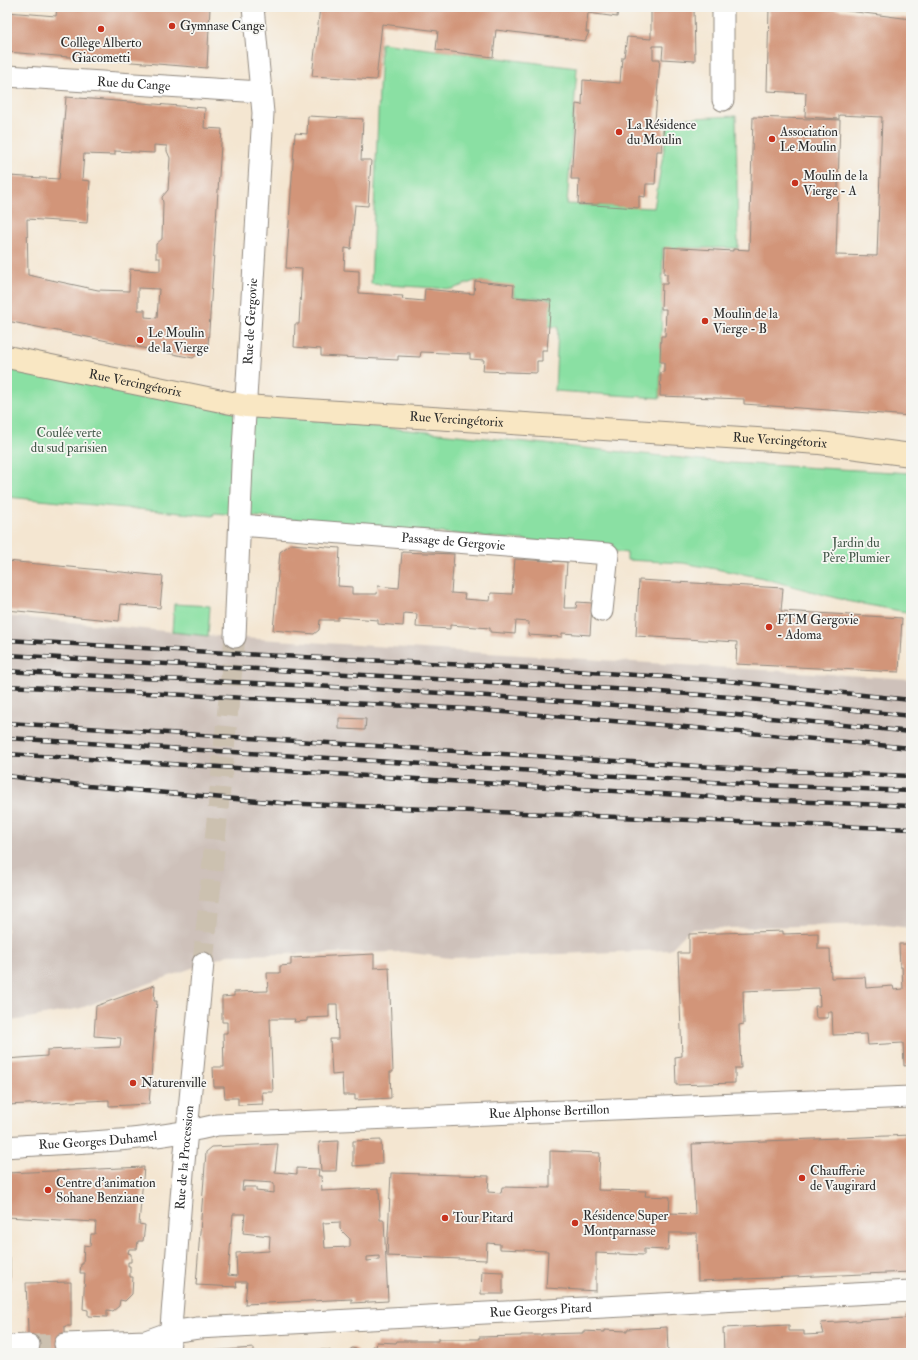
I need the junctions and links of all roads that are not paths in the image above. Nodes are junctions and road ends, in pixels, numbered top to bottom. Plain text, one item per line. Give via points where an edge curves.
1 (253, 7) edge
2 (724, 7) edge
3 (7, 76) edge
4 (261, 92) junction
5 (723, 100) dead end
6 (7, 357) edge
7 (246, 406) junction
8 (911, 455) edge
9 (240, 525) junction
10 (602, 611) dead end
11 (236, 637) tunnel mouth
12 (203, 963) tunnel mouth
13 (911, 1097) edge
14 (188, 1132) junction
15 (7, 1146) edge
16 (911, 1291) edge
17 (171, 1332) junction
18 (65, 1344) tunnel mouth
19 (29, 1345) tunnel mouth
20 (7, 1346) edge
21 (169, 1353) edge

1 - 4 street, Rue de Gergovie
2 - 5 street
3 - 4 street, Rue du Cange
4 - 7 street, Rue de Gergovie via 263,113
6 - 7 main road, Rue Vercingétorix
7 - 8 main road, Rue Vercingétorix via 820,443
7 - 9 street, Rue de Gergovie
9 - 10 street, Passage de Gergovie via 608,554
9 - 11 street, Rue de Gergovie
12 - 14 street, Rue de la Procession
13 - 14 street, Rue Alphonse Bertillon via 217,1125
14 - 15 street, Rue Georges Duhamel via 152,1138
14 - 17 street, Rue de la Procession
16 - 17 street, Rue Georges Pitard via 214,1327
17 - 18 street, Rue Georges Pitard via 146,1341
17 - 21 street, Rue de la Procession
19 - 20 street

